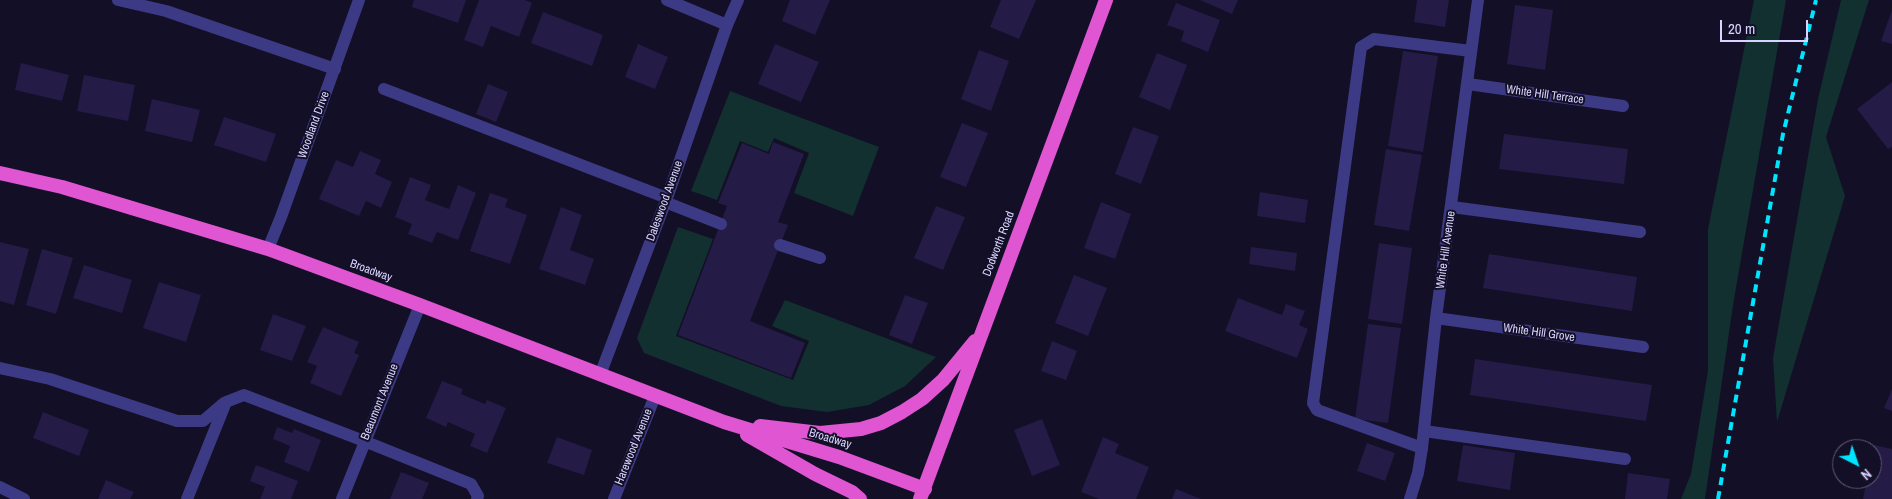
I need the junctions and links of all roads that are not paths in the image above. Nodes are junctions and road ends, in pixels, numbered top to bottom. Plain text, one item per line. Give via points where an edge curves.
1 (118, 0) edge
2 (359, 0) edge
3 (667, 0) edge
4 (738, 0) edge
5 (1106, 0) edge
6 (1478, 0) edge
7 (727, 24) junction
8 (1471, 51) junction
9 (335, 69) junction
10 (1468, 84) junction
11 (384, 89) dead end
12 (1623, 106) dead end
13 (0, 173) edge
14 (666, 200) junction
15 (1452, 207) junction
16 (721, 224) dead end
17 (1640, 232) dead end
18 (780, 245) dead end
19 (268, 249) junction
20 (820, 258) dead end
21 (420, 305) junction
22 (1436, 318) junction
23 (982, 333) junction
24 (1643, 347) dead end
25 (0, 368) edge
26 (600, 375) junction
27 (655, 396) junction
28 (226, 402) junction
29 (724, 422) junction
30 (1424, 431) junction
31 (364, 440) junction
32 (1422, 448) junction
33 (1624, 459) dead end
34 (0, 488) edge
35 (924, 496) edge
36 (24, 499) edge
37 (187, 499) edge
38 (342, 499) edge
39 (477, 499) edge
40 (614, 499) edge
41 (860, 499) edge
42 (1410, 499) edge

1 - 9 street via 166,11
2 - 9 street, Woodland Drive
3 - 7 street
4 - 7 street, Daleswood Avenue
5 - 23 highway, Dodworth Road
6 - 8 street, White Hill Avenue
7 - 14 street, Daleswood Avenue
8 - 10 street, White Hill Avenue
8 - 32 street via 1374,39 1361,48 1313,403 1317,410
9 - 19 street, Woodland Drive
10 - 12 street, White Hill Terrace
10 - 15 street, White Hill Avenue
11 - 14 street
13 - 19 highway, Broadway via 62,187
14 - 16 street
14 - 26 street, Daleswood Avenue
15 - 17 street
15 - 22 street, White Hill Avenue
18 - 20 street
19 - 21 highway, Broadway
21 - 26 highway, Broadway
21 - 31 street, Beaumont Avenue
22 - 24 street, White Hill Grove
22 - 30 street, White Hill Avenue
23 - 29 highway via 944,380 922,399 902,412 861,429 820,433
23 - 35 highway, Dodworth Road
25 - 28 street via 50,379 177,421 203,421
26 - 27 highway, Broadway
27 - 29 highway, Broadway
27 - 40 street, Harewood Avenue
28 - 31 street via 244,395
28 - 37 street
29 - 35 highway, Broadway via 840,457
29 - 41 highway, Broadway
30 - 32 street, White Hill Avenue
30 - 33 street
31 - 38 street, Beaumont Avenue
31 - 39 street via 471,484
32 - 42 street, White Hill Avenue
34 - 36 street

